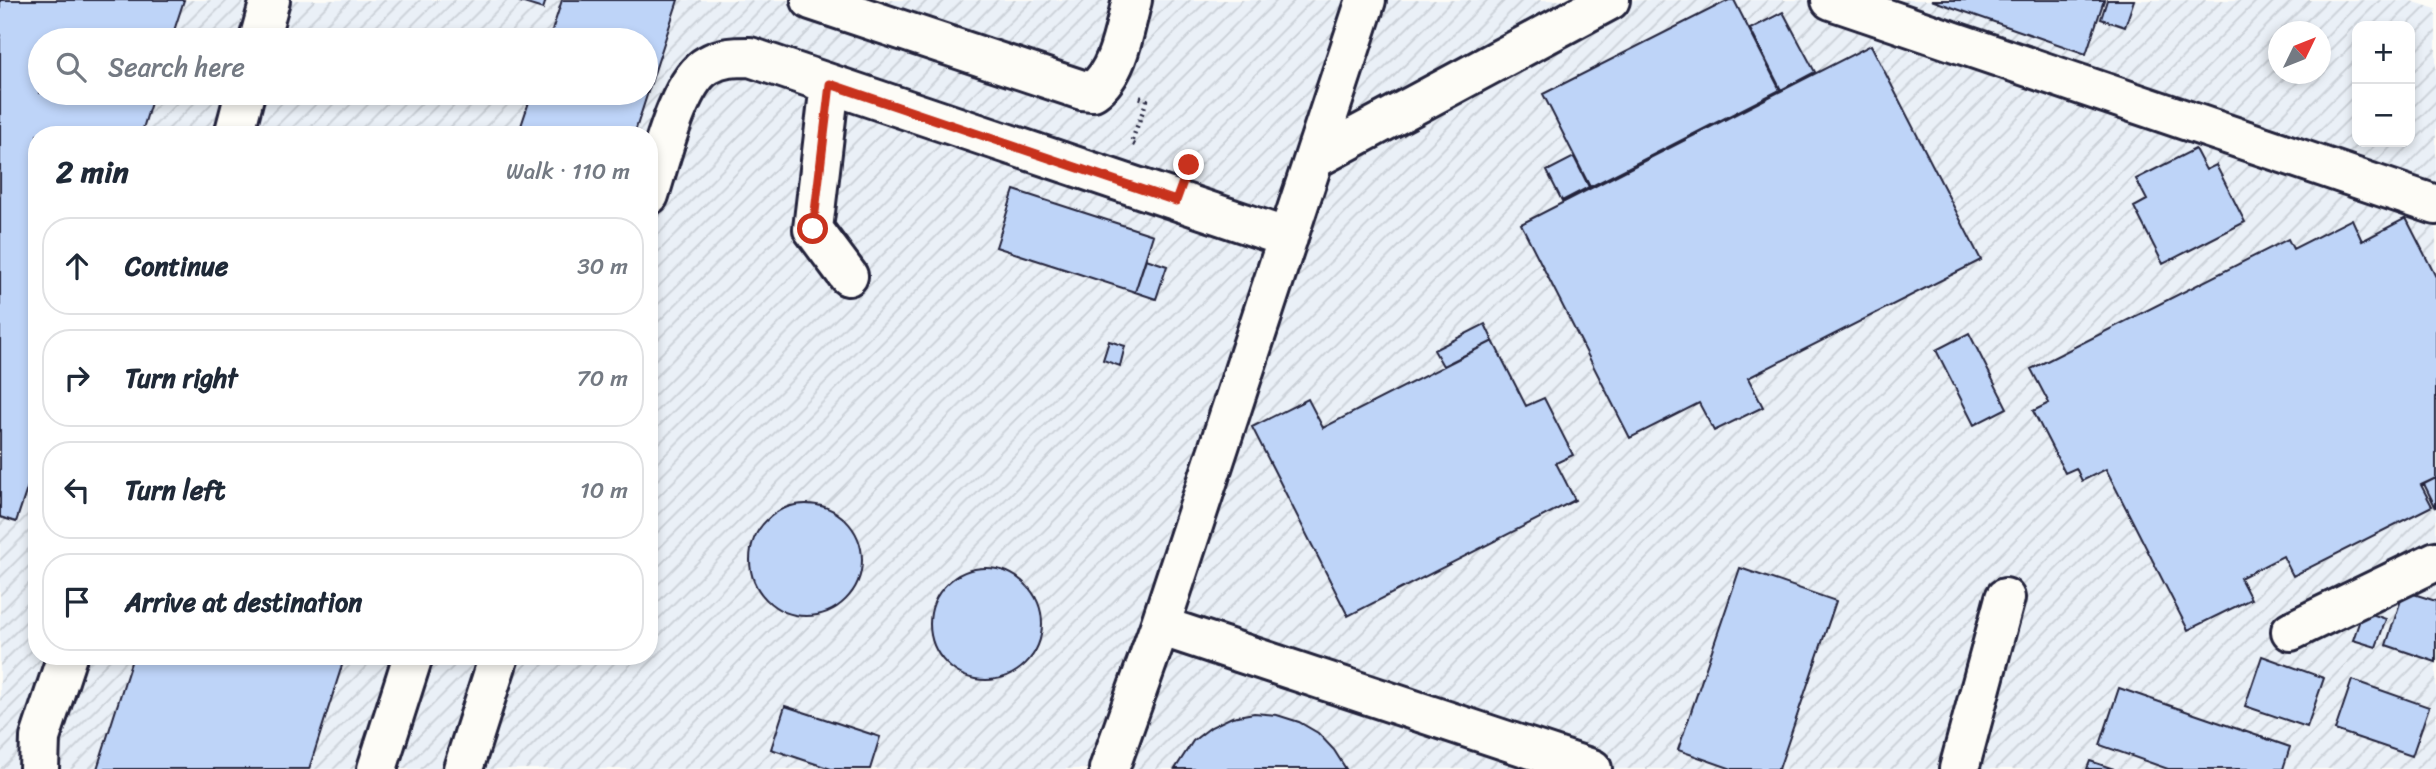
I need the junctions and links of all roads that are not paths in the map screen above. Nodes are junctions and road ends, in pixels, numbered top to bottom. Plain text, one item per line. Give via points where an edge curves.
1 (270, 0) edge
2 (811, 0) edge
3 (1132, 0) edge
4 (1366, 0) edge
5 (1610, 0) edge
6 (1832, 0) edge
7 (263, 28) edge
8 (830, 84) junction
9 (242, 105) edge
10 (236, 126) edge
11 (1314, 159) junction
12 (658, 168) edge
13 (2436, 205) edge
14 (1287, 238) junction
15 (848, 276) dead end
16 (2436, 561) edge
17 (2005, 598) dead end
18 (1160, 626) junction
19 (2291, 631) dead end
20 (64, 665) edge
21 (410, 665) edge
22 (496, 665) edge
23 (39, 769) edge
24 (377, 769) edge
25 (463, 769) edge
26 (1109, 769) edge
27 (1592, 769) edge
28 (1959, 769) edge

1 - 7 lane
2 - 3 lane via 1093,91 1103,84 1114,63
4 - 11 lane
5 - 11 lane
6 - 13 lane
8 - 12 lane via 750,57 707,65 681,98
8 - 14 lane
8 - 15 lane via 813,229
9 - 10 lane
11 - 14 lane
14 - 18 lane
16 - 19 lane
17 - 28 lane
18 - 26 lane
18 - 27 lane
20 - 23 lane via 40,738
21 - 24 lane
22 - 25 lane

